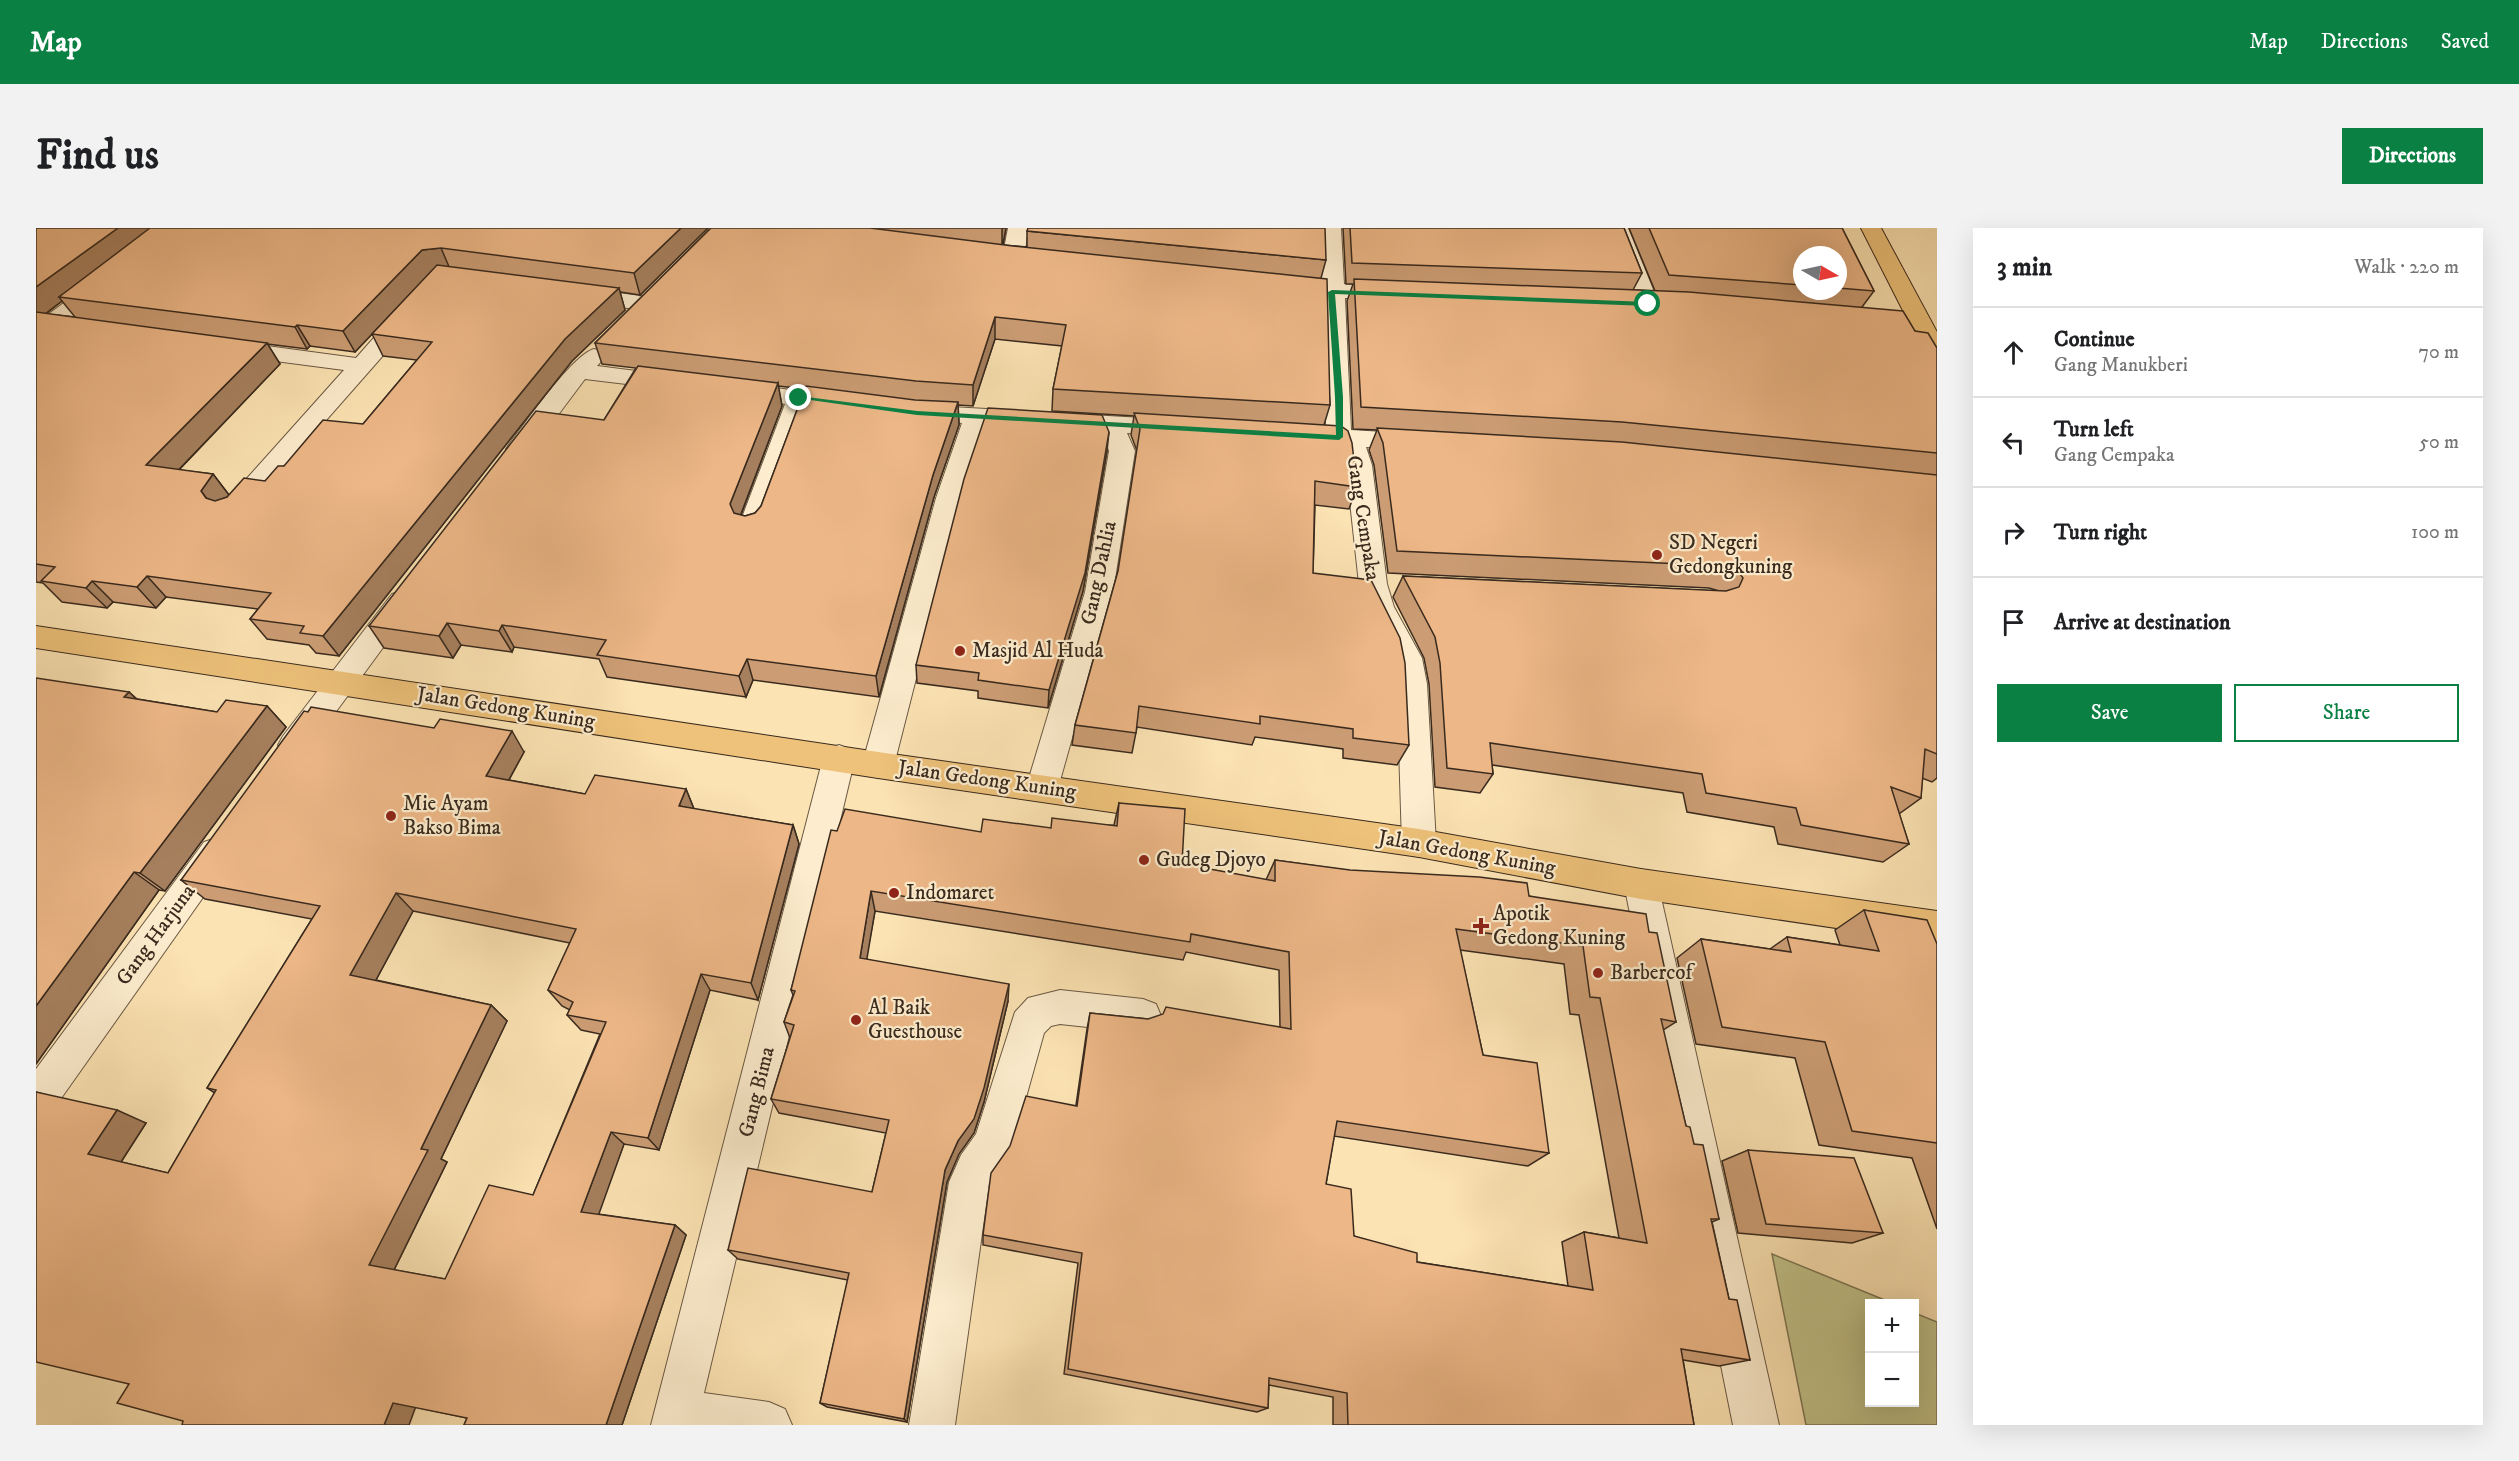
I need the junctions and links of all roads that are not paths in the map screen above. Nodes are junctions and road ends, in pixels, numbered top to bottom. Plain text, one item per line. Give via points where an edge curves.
1 (178, 228) edge
2 (1018, 228) edge
3 (1331, 228) edge
4 (1618, 228) edge
5 (1871, 228) edge
6 (990, 256) edge
7 (1013, 260) junction
8 (1036, 262) edge
9 (1261, 284) edge
10 (554, 291) edge
11 (1332, 292) junction
12 (424, 295) edge
13 (1414, 295) edge
14 (1625, 303) edge
15 (36, 307) edge
16 (66, 311) junction
17 (1899, 325) edge
18 (1923, 327) junction
19 (98, 330) edge
20 (205, 345) edge
21 (1937, 354) edge
22 (359, 366) junction
23 (579, 371) junction
24 (799, 398) junction
25 (976, 417) junction
26 (1112, 425) junction
27 (1200, 429) edge
28 (1281, 434) edge
29 (1339, 437) junction
30 (1445, 444) edge
31 (507, 465) edge
32 (232, 511) edge
33 (752, 528) edge
34 (419, 578) edge
35 (36, 637) edge
36 (339, 682) junction
37 (838, 758) junction
38 (878, 765) junction
39 (277, 768) edge
40 (1042, 788) junction
41 (236, 825) edge
42 (1419, 843) junction
43 (1641, 884) junction
44 (1937, 927) edge
45 (1143, 1016) edge
46 (36, 1101) edge
47 (676, 1418) edge
48 (770, 1425) edge
49 (932, 1425) edge
50 (1756, 1425) edge

1 - 16 street
2 - 7 street
3 - 11 street, Gang Cempaka
4 - 14 street via 1636,276 1658,304
5 - 18 main road
6 - 7 street
7 - 8 street
9 - 11 street
10 - 23 street via 655,295
11 - 13 street
11 - 29 street, Gang Cempaka
12 - 22 street
15 - 16 street
16 - 19 street via 50,324
17 - 18 street
18 - 21 main road
20 - 22 street
22 - 32 street
23 - 24 street
23 - 31 street
24 - 25 street
24 - 33 street
25 - 26 street
25 - 38 street via 949,498
26 - 27 street
26 - 40 street, Gang Dahlia via 1122,451 1099,592
28 - 29 street
29 - 30 street
29 - 42 street, Gang Cempaka via 1354,448 1384,584 1380,607 1407,658 1412,684
34 - 36 street
35 - 36 main road, Jalan Gedong Kuning
36 - 37 main road, Jalan Gedong Kuning
36 - 39 street
37 - 38 main road, Jalan Gedong Kuning
37 - 47 street, Gang Bima
38 - 40 main road, Jalan Gedong Kuning
40 - 42 main road, Jalan Gedong Kuning
41 - 46 street, Gang Harjuna
42 - 43 main road, Jalan Gedong Kuning
43 - 44 main road, Jalan Gedong Kuning
43 - 50 street
45 - 49 street via 1060,1007 1041,1010 1028,1024 993,1144 969,1182
47 - 48 street

